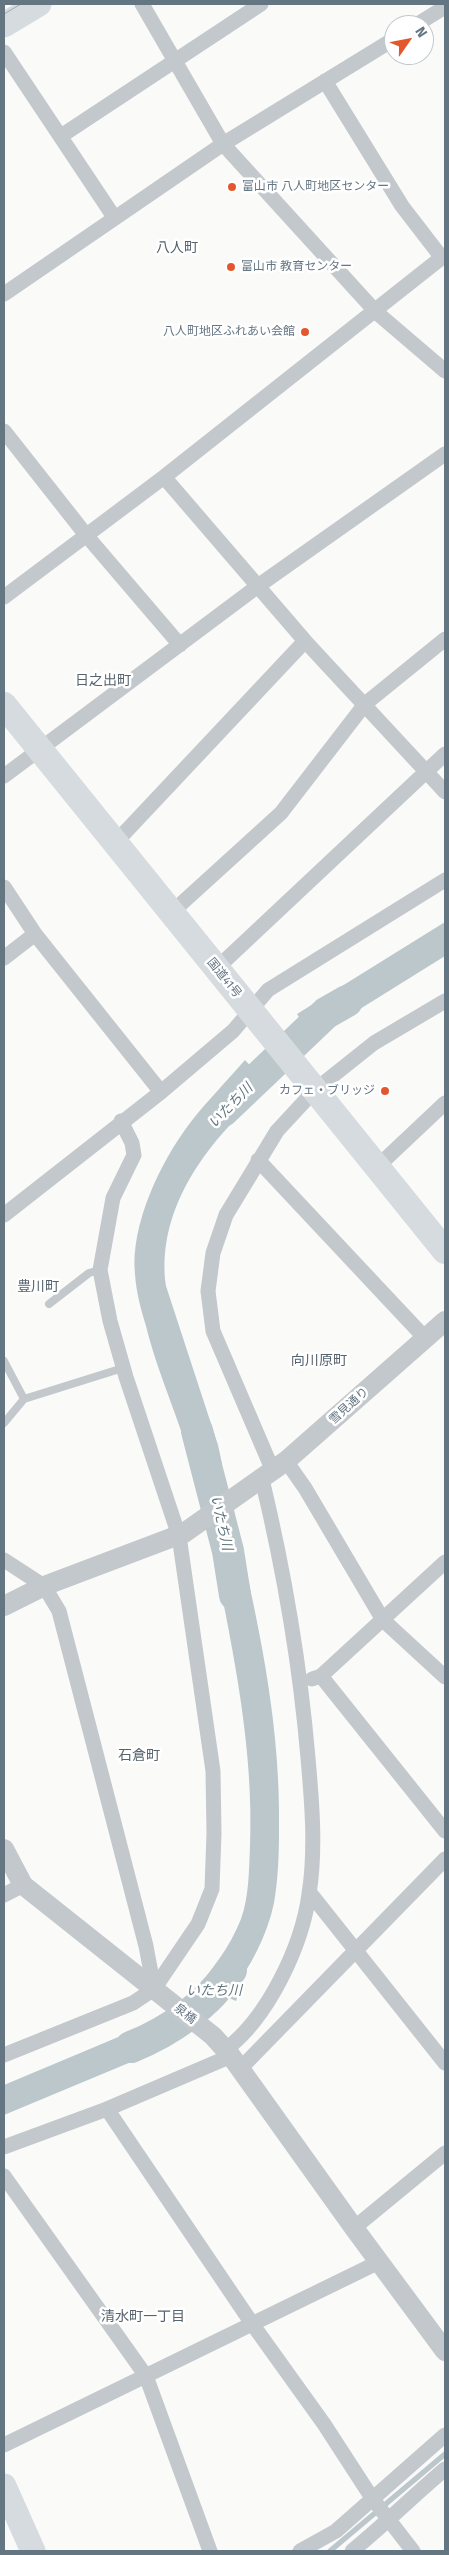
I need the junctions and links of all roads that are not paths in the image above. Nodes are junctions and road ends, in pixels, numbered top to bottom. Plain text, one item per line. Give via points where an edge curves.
1 (39, 4) edge
2 (142, 4) edge
3 (261, 4) edge
4 (445, 7) edge
5 (432, 15) edge
6 (4, 25) edge
7 (384, 45) edge
8 (4, 52) edge
9 (174, 59) junction
10 (325, 81) junction
11 (61, 136) junction
12 (223, 144) junction
13 (114, 217) junction
14 (444, 256) edge
15 (4, 294) edge
16 (376, 312) junction
17 (445, 371) edge
18 (5, 435) edge
19 (445, 454) edge
20 (164, 477) junction
21 (86, 535) junction
22 (258, 586) junction
23 (4, 597) edge
24 (445, 639) edge
25 (305, 641) junction
26 (180, 645) junction
27 (365, 704) junction
28 (4, 705) edge
29 (41, 748) junction
30 (445, 754) edge
31 (425, 773) junction
32 (4, 776) edge
33 (445, 792) edge
34 (115, 843) junction
35 (445, 880) edge
36 (4, 887) edge
37 (171, 913) junction
38 (35, 934) junction
39 (4, 958) edge
40 (216, 968) junction
41 (445, 1001) edge
42 (250, 1009) junction
43 (312, 1086) junction
44 (161, 1092) junction
45 (445, 1103) edge
46 (121, 1121) junction
47 (258, 1160) junction
48 (376, 1168) junction
49 (4, 1215) edge
50 (445, 1251) edge
51 (100, 1270) junction
52 (49, 1304) dead end
53 (445, 1320) edge
54 (425, 1338) junction
55 (4, 1361) edge
56 (123, 1368) junction
57 (24, 1399) junction
58 (4, 1423) edge
59 (268, 1475) junction
60 (182, 1534) junction
61 (4, 1560) edge
62 (445, 1562) edge
63 (44, 1586) junction
64 (4, 1606) edge
65 (383, 1620) junction
66 (321, 1676) junction
67 (445, 1677) edge
68 (301, 1684) junction
69 (445, 1831) edge
70 (4, 1849) edge
71 (445, 1858) edge
72 (23, 1885) junction
73 (310, 1893) junction
74 (4, 1895) edge
75 (357, 1950) junction
76 (155, 1990) junction
77 (227, 2053) junction
78 (4, 2055) edge
79 (445, 2062) edge
80 (107, 2109) junction
81 (4, 2147) edge
82 (445, 2153) edge
83 (4, 2176) edge
84 (354, 2228) junction
85 (379, 2262) junction
86 (252, 2324) junction
87 (445, 2351) edge
88 (146, 2376) junction
89 (445, 2435) edge
90 (4, 2445) edge
91 (445, 2469) edge
92 (4, 2486) edge
93 (372, 2498) junction
94 (390, 2520) junction
95 (32, 2551) edge
96 (210, 2551) edge
97 (300, 2551) edge
98 (352, 2551) edge
99 (413, 2551) edge

1 - 6 main road
2 - 9 street
3 - 9 street
4 - 5 street
7 - 10 street
8 - 11 street
9 - 11 street
9 - 12 street
10 - 12 street
10 - 14 street via 402,206
11 - 13 street
12 - 13 street
12 - 16 street
13 - 15 street
14 - 16 street
16 - 17 street
16 - 20 street
18 - 21 street
19 - 22 street
20 - 21 street
20 - 22 street
21 - 23 street
21 - 26 street
22 - 25 street
22 - 26 street
24 - 27 street
25 - 27 street
25 - 34 street
26 - 29 street
27 - 31 street
27 - 37 street via 281,813
28 - 29 highway, 国道41号
29 - 32 street
29 - 34 highway, 国道41号
30 - 31 street
31 - 33 street
31 - 40 street
34 - 37 highway, 国道41号
35 - 42 street via 268,990
36 - 38 street
37 - 40 highway, 国道41号
38 - 39 street
38 - 44 street
40 - 42 highway, 国道41号
41 - 43 street via 374,1043
42 - 43 highway, 国道41号
42 - 44 street via 233,1031
43 - 47 street
43 - 48 highway, 国道41号
44 - 46 street
45 - 48 street
46 - 49 street
46 - 51 street via 134,1155 113,1198
47 - 54 street
47 - 59 street via 226,1215 213,1253 208,1291 213,1331
48 - 50 highway, 国道41号
51 - 52 lane via 89,1273
51 - 56 street
53 - 54 street, 雪見通り
54 - 59 street, 雪見通り
55 - 57 lane
56 - 57 lane
56 - 60 street
57 - 58 lane
59 - 60 street, 雪見通り
59 - 65 street via 305,1488
59 - 68 street
60 - 63 street
60 - 76 street via 213,1771 212,1889 198,1924
61 - 63 street
62 - 65 street
63 - 64 street
63 - 76 street via 59,1611
65 - 66 street
65 - 67 street
66 - 68 street
66 - 69 street
68 - 73 street via 312,1811
70 - 72 street
71 - 75 street
72 - 74 street
72 - 76 street, 泉橋
73 - 75 street
73 - 77 street via 298,1941 283,1975
75 - 77 street
75 - 79 street
76 - 77 street, 泉橋
76 - 78 street via 133,2003
77 - 80 street
77 - 84 street, 泉橋
80 - 81 street
80 - 86 street
82 - 84 street
83 - 88 street
84 - 85 street, 泉橋
85 - 86 street
85 - 87 street, 泉橋
86 - 88 street
86 - 93 street
88 - 90 street
88 - 96 street
89 - 93 street
91 - 94 street
92 - 95 main road
93 - 94 street
93 - 97 street via 336,2531
94 - 98 street
94 - 99 street

